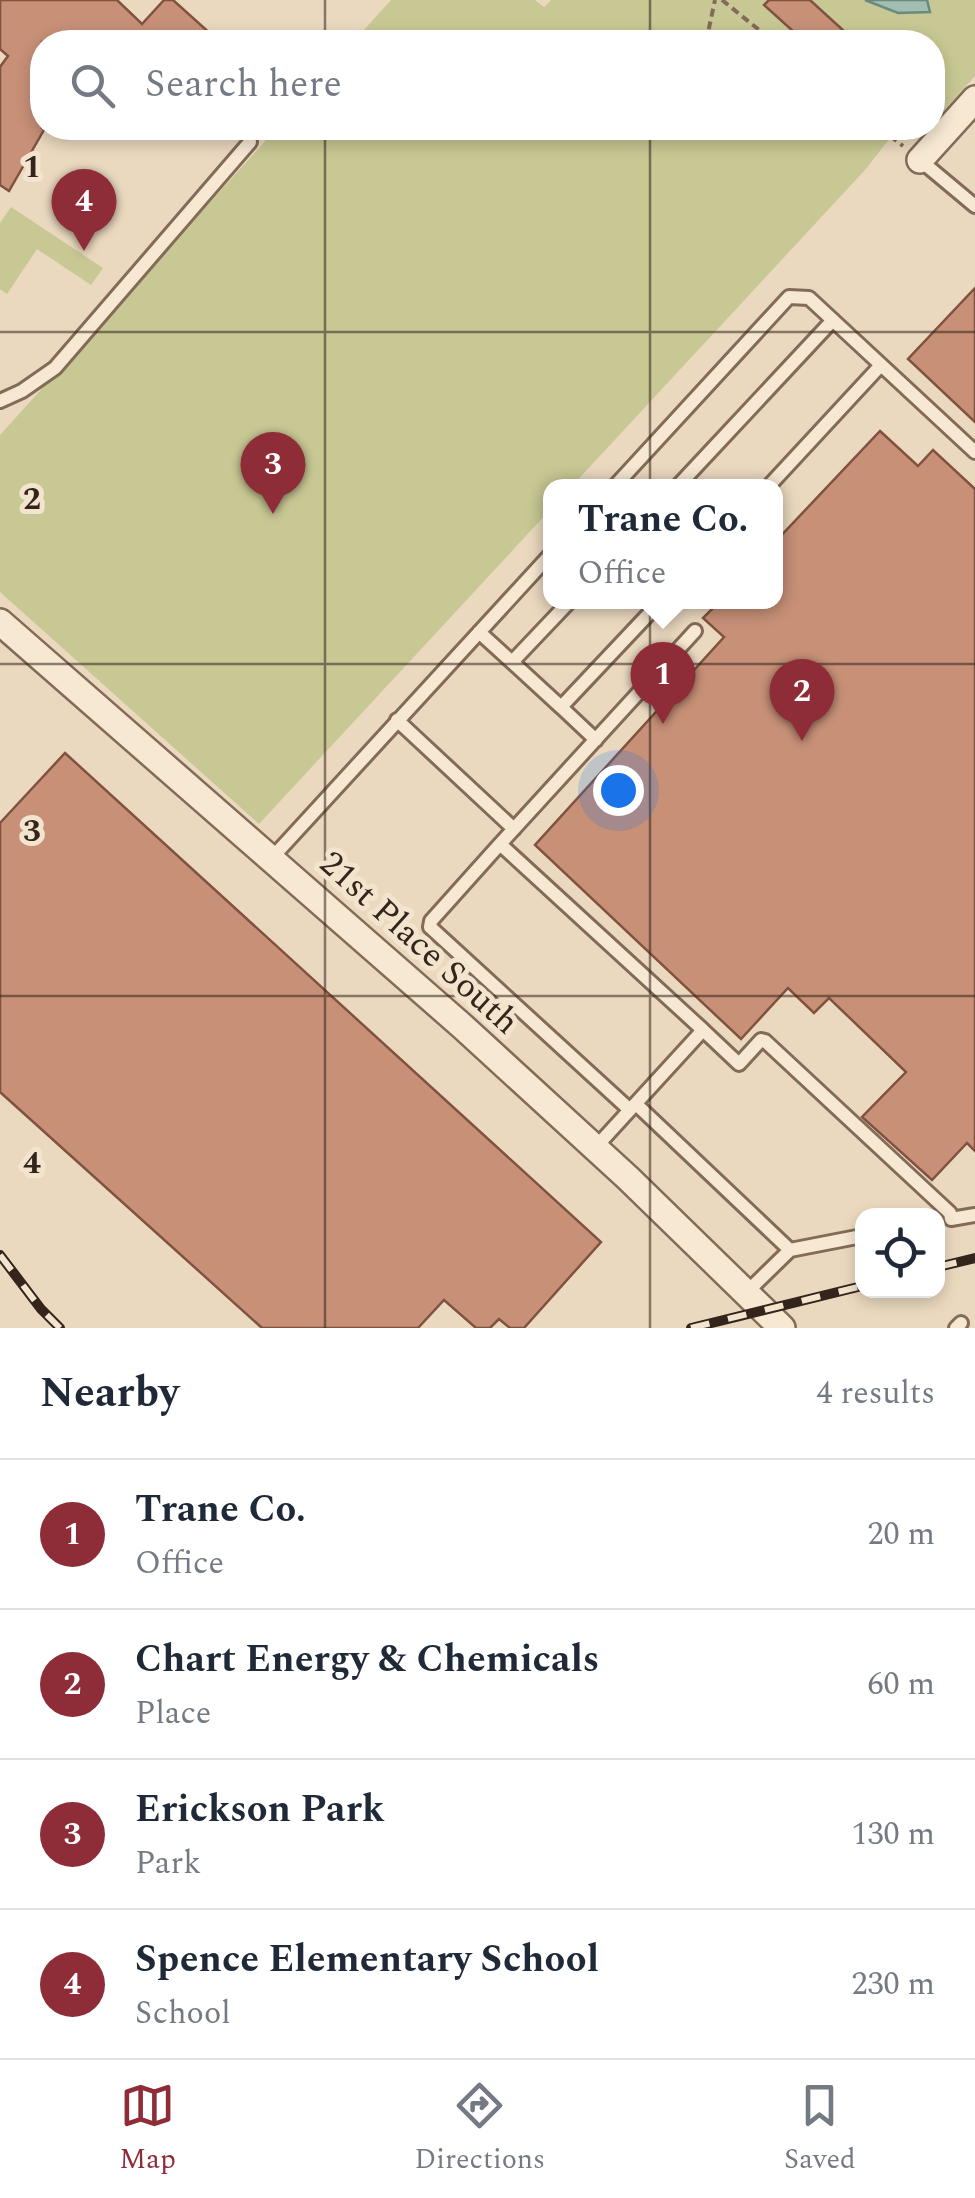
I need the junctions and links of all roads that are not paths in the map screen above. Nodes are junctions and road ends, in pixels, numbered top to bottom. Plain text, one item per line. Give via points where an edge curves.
1 (975, 99) edge
2 (945, 132) edge
3 (938, 140) edge
4 (250, 142) dead end
5 (920, 160) joint
6 (975, 206) edge
7 (833, 320) junction
8 (881, 365) junction
9 (0, 402) edge
10 (975, 452) edge
11 (620, 479) edge
12 (684, 479) edge
13 (775, 479) edge
14 (543, 562) edge
15 (562, 609) edge
16 (653, 609) edge
17 (0, 622) edge
18 (479, 632) junction
19 (695, 632) dead end
20 (512, 662) junction
21 (561, 707) junction
22 (397, 720) junction
23 (596, 740) junction
24 (514, 830) junction
25 (500, 844) junction
26 (272, 859) junction
27 (703, 1030) junction
28 (633, 1107) junction
29 (595, 1148) junction
30 (945, 1208) edge
31 (975, 1215) edge
32 (945, 1220) edge
33 (855, 1237) edge
34 (790, 1250) junction
35 (746, 1293) junction
36 (782, 1328) edge

1 - 2 street
3 - 5 street
4 - 9 lane via 55,368
5 - 6 lane
7 - 8 lane
7 - 11 lane via 809,298 789,297
7 - 12 lane
8 - 10 lane
8 - 13 lane
14 - 18 lane
15 - 20 lane
16 - 21 lane
17 - 26 street, 21st Place South
18 - 20 lane
18 - 22 lane
19 - 23 lane
20 - 21 lane
21 - 23 lane
22 - 24 lane
22 - 26 lane
23 - 24 lane
24 - 25 lane
25 - 27 lane
25 - 28 lane via 430,926
26 - 29 street, 21st Place South
27 - 28 lane
27 - 30 lane via 739,1064 765,1041
28 - 29 lane
28 - 34 lane
29 - 35 street, 21st Place South
31 - 32 lane
33 - 34 lane
34 - 35 lane
35 - 36 street, 21st Place South

